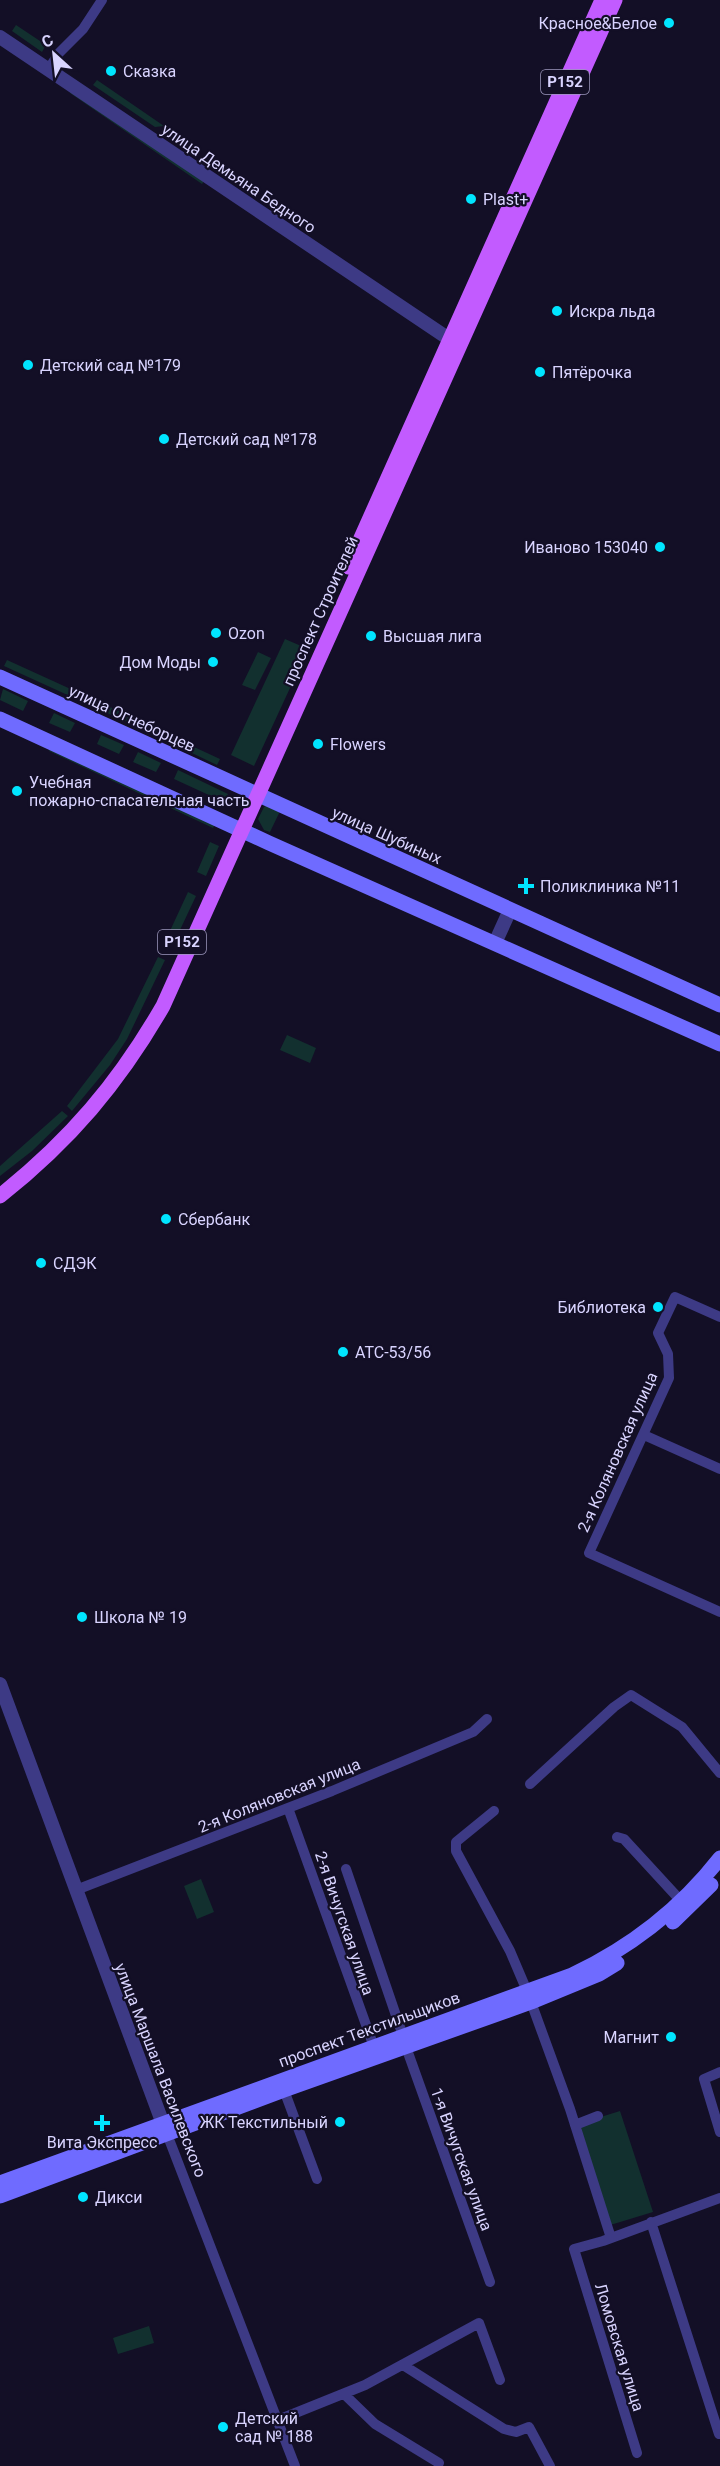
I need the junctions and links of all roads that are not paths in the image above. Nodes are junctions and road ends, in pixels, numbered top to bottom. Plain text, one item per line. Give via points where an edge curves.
1 (102, 0) edge
2 (602, 0) edge
3 (615, 0) edge
4 (0, 37) edge
5 (48, 70) junction
6 (454, 343) junction
7 (0, 677) edge
8 (0, 719) edge
9 (254, 794) junction
10 (238, 828) junction
11 (510, 910) junction
12 (495, 943) junction
13 (720, 1005) edge
14 (720, 1044) edge
15 (0, 1184) edge
16 (0, 1196) edge
17 (720, 1317) edge
18 (644, 1435) junction
19 (720, 1469) edge
20 (720, 1612) edge
21 (0, 1684) edge
22 (487, 1719) dead end
23 (720, 1773) edge
24 (530, 1784) dead end
25 (288, 1808) junction
26 (494, 1811) dead end
27 (617, 1837) dead end
28 (720, 1858) edge
29 (346, 1869) dead end
30 (720, 1875) edge
31 (76, 1890) junction
32 (681, 1901) junction
33 (529, 1997) junction
34 (404, 2042) junction
35 (374, 2047) junction
36 (720, 2072) edge
37 (284, 2090) junction
38 (598, 2116) dead end
39 (575, 2125) junction
40 (165, 2129) junction
41 (720, 2132) edge
42 (317, 2179) dead end
43 (0, 2183) edge
44 (0, 2196) edge
45 (720, 2198) edge
46 (651, 2222) junction
47 (611, 2238) junction
48 (490, 2282) dead end
49 (403, 2366) junction
50 (500, 2380) dead end
51 (344, 2394) junction
52 (278, 2420) junction
53 (719, 2434) edge
54 (637, 2453) dead end
55 (439, 2463) dead end
56 (296, 2466) edge
57 (550, 2466) edge

1 - 5 street
2 - 6 main road, проспект Строителей / Р152
3 - 6 main road, проспект Строителей / Р152
4 - 5 street, улица Демьяна Бедного
5 - 6 street, улица Демьяна Бедного
6 - 9 main road, проспект Строителей / Р152
7 - 9 main road, улица Огнеборцев
8 - 10 main road
9 - 10 main road, проспект Строителей / Р152
9 - 11 main road, улица Шубиных
10 - 12 main road
10 - 15 main road, проспект Строителей / Р152 via 154,1003 123,1055 71,1120
10 - 16 main road, проспект Строителей / Р152 via 163,1006 128,1064 72,1133
11 - 12 street
11 - 13 main road, улица Шубиных
12 - 14 main road
17 - 18 street, 2-я Коляновская улица via 675,1297 658,1333 668,1354 669,1378
18 - 19 street
18 - 20 street, 2-я Коляновская улица via 589,1553
21 - 31 street, улица Маршала Василевского
22 - 25 street, 2-я Коляновская улица via 473,1732
23 - 24 street via 682,1727 631,1695
25 - 31 street, 2-я Коляновская улица
25 - 35 street, 2-я Вичугская улица
26 - 33 street via 456,1842 456,1851 510,1951
27 - 32 street via 624,1839
28 - 32 main road, проспект Текстильщиков
29 - 34 street, 1-я Вичугская улица
30 - 33 main road, проспект Текстильщиков via 684,1912 626,1957 599,1974
31 - 40 street, улица Маршала Василевского
32 - 33 main road, проспект Текстильщиков via 606,1959
33 - 34 main road, проспект Текстильщиков
33 - 39 street
34 - 35 main road, проспект Текстильщиков
34 - 37 main road, проспект Текстильщиков
34 - 48 street, 1-я Вичугская улица
35 - 40 main road, проспект Текстильщиков
36 - 41 street via 704,2079
37 - 40 main road, проспект Текстильщиков
37 - 42 street
38 - 39 street
39 - 47 street
40 - 43 main road, проспект Текстильщиков
40 - 44 main road, проспект Текстильщиков
40 - 52 street, улица Маршала Василевского
45 - 46 street
46 - 47 street
46 - 53 street
47 - 54 street, Ломовская улица via 574,2249
49 - 50 street via 479,2323
49 - 51 street
49 - 57 street via 504,2429 516,2432 528,2427
51 - 52 street
51 - 55 street via 375,2424
52 - 56 street, улица Маршала Василевского

